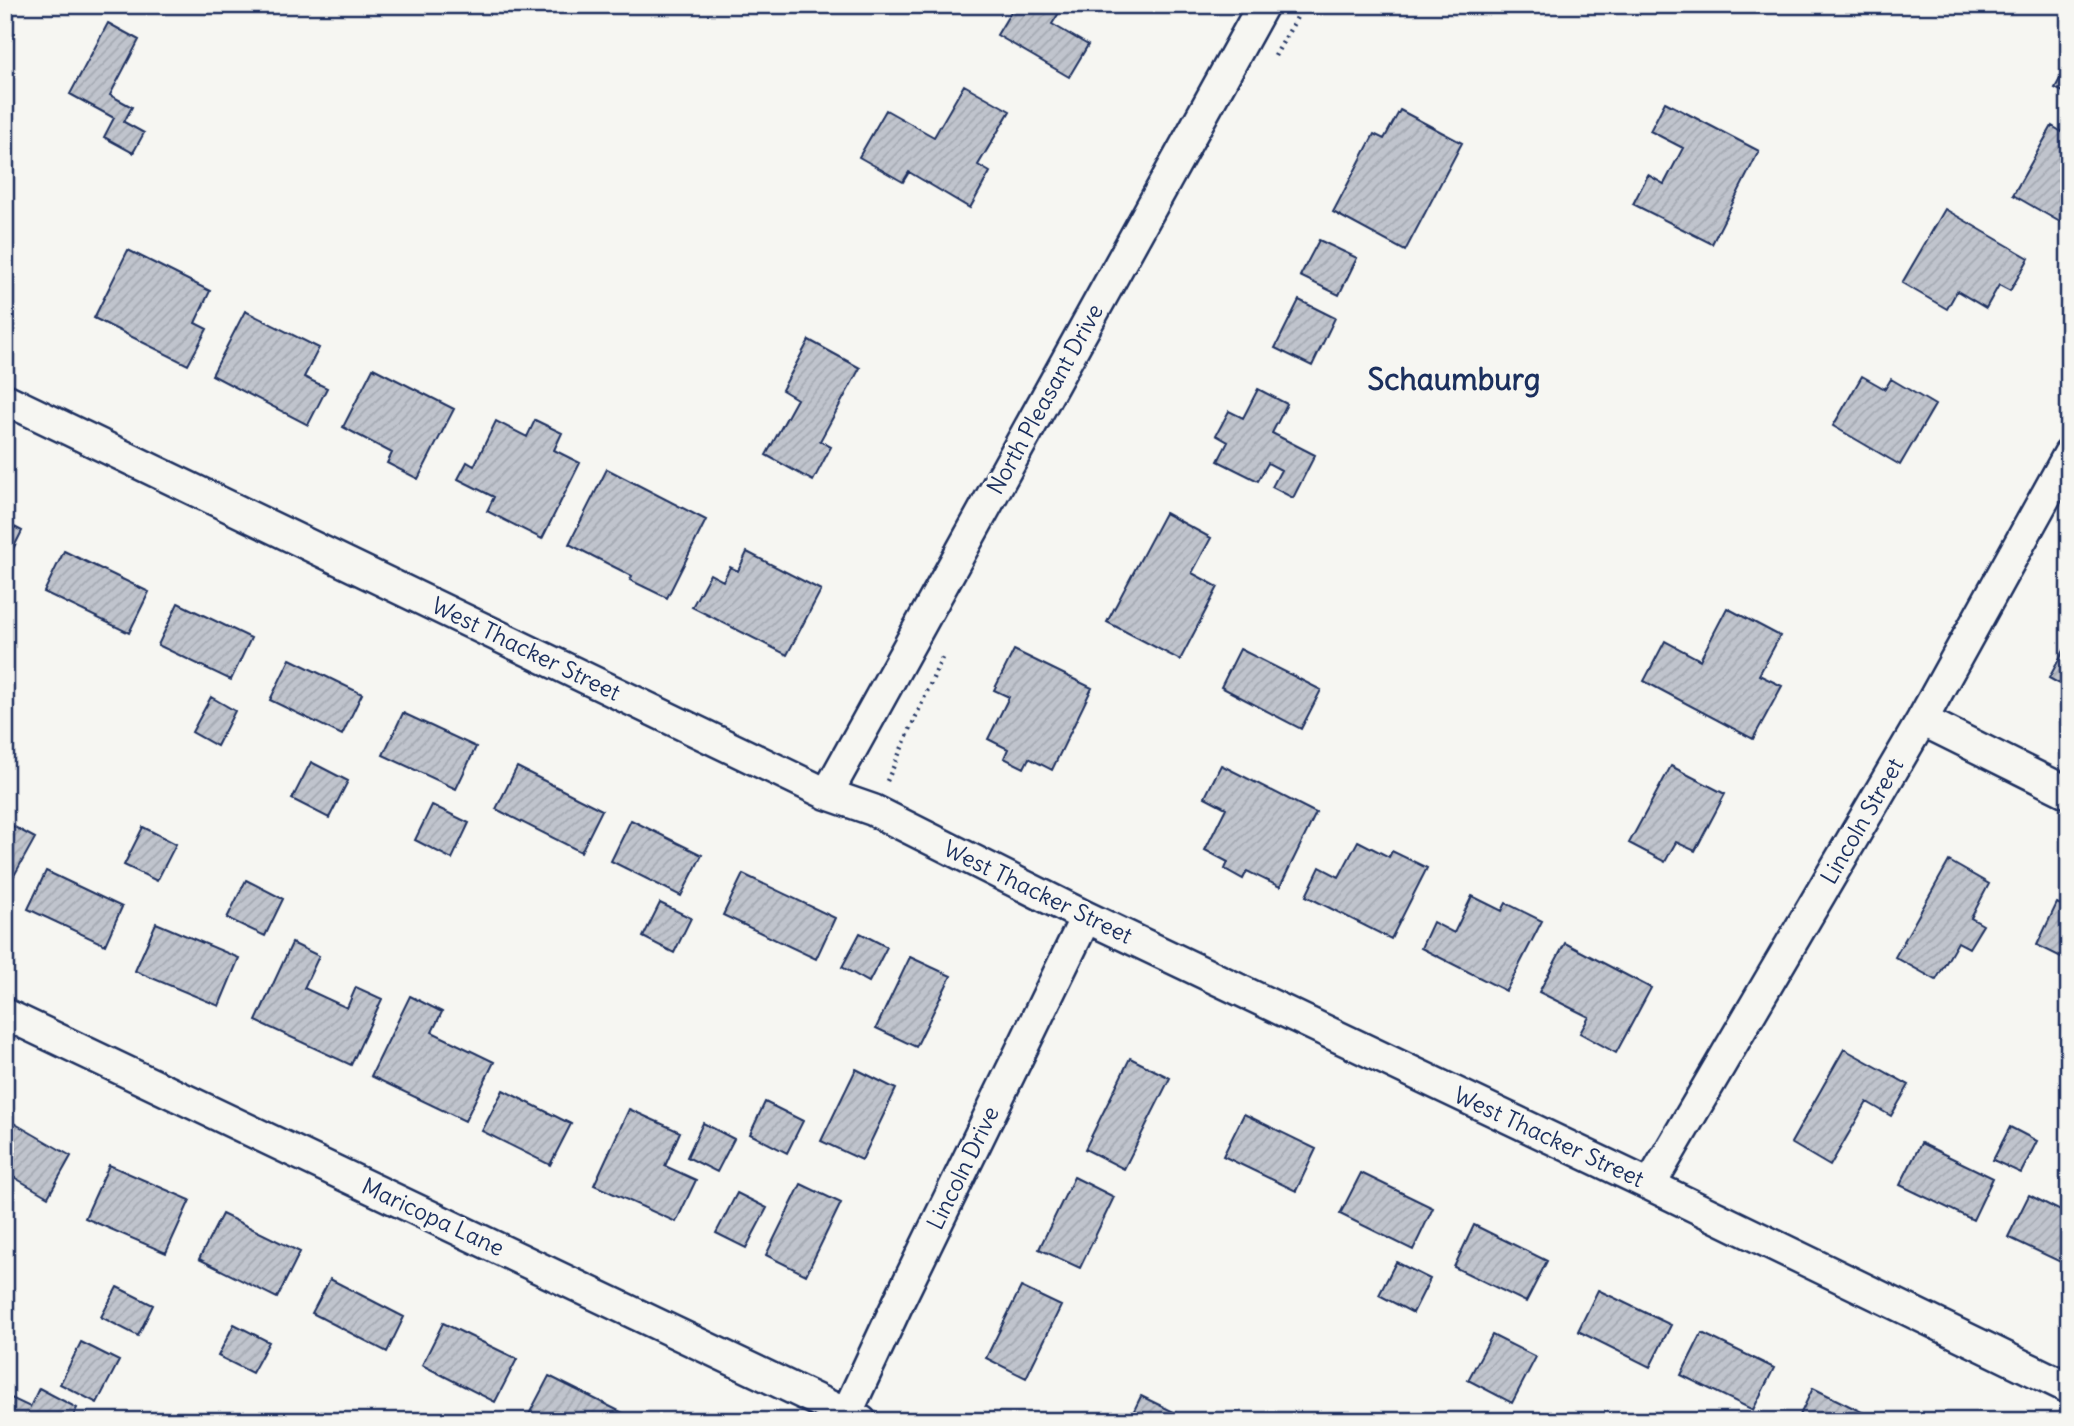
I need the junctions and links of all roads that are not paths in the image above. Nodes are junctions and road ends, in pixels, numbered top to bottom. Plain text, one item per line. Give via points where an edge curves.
1 (1263, 5) edge
2 (5, 399) edge
3 (2069, 454) edge
4 (1922, 720) junction
5 (2069, 793) edge
6 (827, 794) junction
7 (1086, 917) junction
8 (5, 1014) edge
9 (1650, 1185) junction
10 (2069, 1388) edge
11 (850, 1418) edge

1 - 6 street, North Pleasant Drive
2 - 6 street, West Thacker Street
3 - 4 street, Lincoln Street
4 - 5 street
4 - 9 street, Lincoln Street
6 - 7 street, West Thacker Street via 873,810
7 - 9 street, West Thacker Street
7 - 11 street, Lincoln Drive via 899,1301
8 - 11 street, Maricopa Lane
9 - 10 street, West Thacker Street

